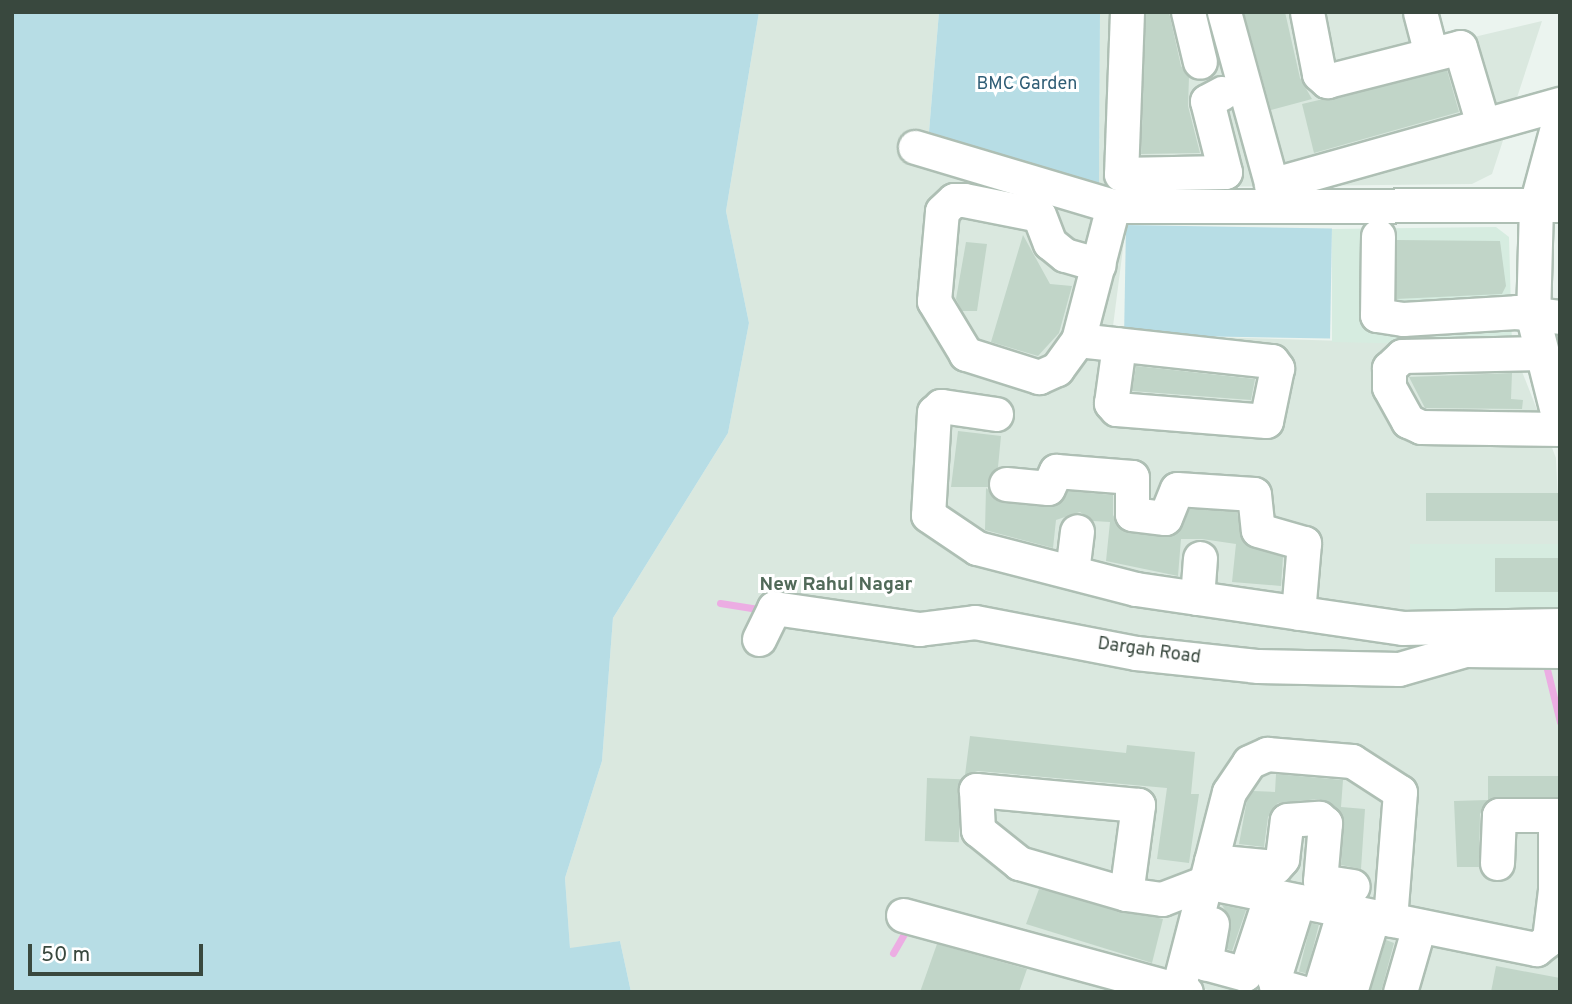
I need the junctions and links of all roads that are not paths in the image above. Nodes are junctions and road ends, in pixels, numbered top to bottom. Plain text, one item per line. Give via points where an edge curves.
1 (1127, 12) edge
2 (1188, 12) edge
3 (1203, 12) edge
4 (1224, 12) edge
5 (1307, 12) edge
6 (1420, 12) edge
7 (1431, 54) junction
8 (1200, 62) dead end
9 (1222, 93) junction
10 (1560, 104) edge
11 (1560, 116) edge
12 (1483, 124) junction
13 (915, 147) dead end
14 (1551, 189) edge
15 (1265, 200) junction
16 (1113, 206) junction
17 (1378, 236) dead end
18 (1099, 265) junction
19 (1546, 317) edge
20 (1078, 341) junction
21 (1119, 345) junction
22 (1541, 353) junction
23 (996, 414) dead end
24 (1558, 415) edge
25 (1006, 484) dead end
26 (1077, 531) dead end
27 (1200, 558) dead end
28 (1072, 572) junction
29 (1197, 598) junction
30 (1298, 613) junction
31 (1560, 625) edge
32 (759, 639) dead end
33 (1560, 651) edge
34 (1497, 863) dead end
35 (1214, 876) junction
36 (1558, 878) edge
37 (1126, 894) junction
38 (1284, 898) junction
39 (1376, 912) junction
40 (903, 915) dead end
41 (1182, 990) edge
42 (1301, 992) edge
43 (1319, 992) edge
44 (1350, 992) edge
45 (1400, 992) edge

1 - 9 street via 1121,174 1225,172 1207,101
2 - 8 street
3 - 9 street
4 - 15 street
5 - 7 street via 1319,74 1327,81
6 - 7 street
7 - 12 street via 1462,48
9 - 15 street
10 - 12 street
11 - 14 street
12 - 15 street
13 - 16 street
14 - 15 street
14 - 19 street
15 - 16 street
16 - 18 street
17 - 19 street via 1377,315 1465,319 1516,312
18 - 20 street
18 - 20 street via 1065,255 1050,243 1039,215 964,200 954,200 942,211 934,301 965,354 1039,377 1057,369
19 - 22 street
20 - 21 street
21 - 21 street via 1111,403 1116,408 1266,421 1277,368 1272,361
22 - 24 street
22 - 24 street via 1402,356 1389,368 1389,387 1408,421 1421,428
23 - 28 street via 936,409 928,515 977,548
25 - 30 street via 1048,488 1056,471 1132,477 1132,514 1165,518 1177,489 1254,494 1258,530 1304,543
26 - 28 street
27 - 29 street
28 - 29 street
29 - 30 street
30 - 31 street via 1402,628 1441,619
32 - 33 street, Dargah Road via 774,608 919,629 975,622 1136,653 1258,666 1399,670 1465,650
34 - 36 street via 1499,815 1552,814 1558,819
35 - 37 street via 1162,899
35 - 38 street
35 - 38 street via 1202,957 1205,963 1247,973
35 - 39 street via 1275,867 1282,859 1287,820 1319,818 1325,823 1321,881
35 - 39 street via 1230,792 1249,762 1268,754 1352,761 1400,792
35 - 41 street
36 - 39 street via 1549,939 1536,949
37 - 37 street via 1019,863 978,830 976,790 1138,805
38 - 39 street
38 - 42 street via 1273,978 1276,985
39 - 43 street
39 - 44 street
39 - 45 street
40 - 41 street

